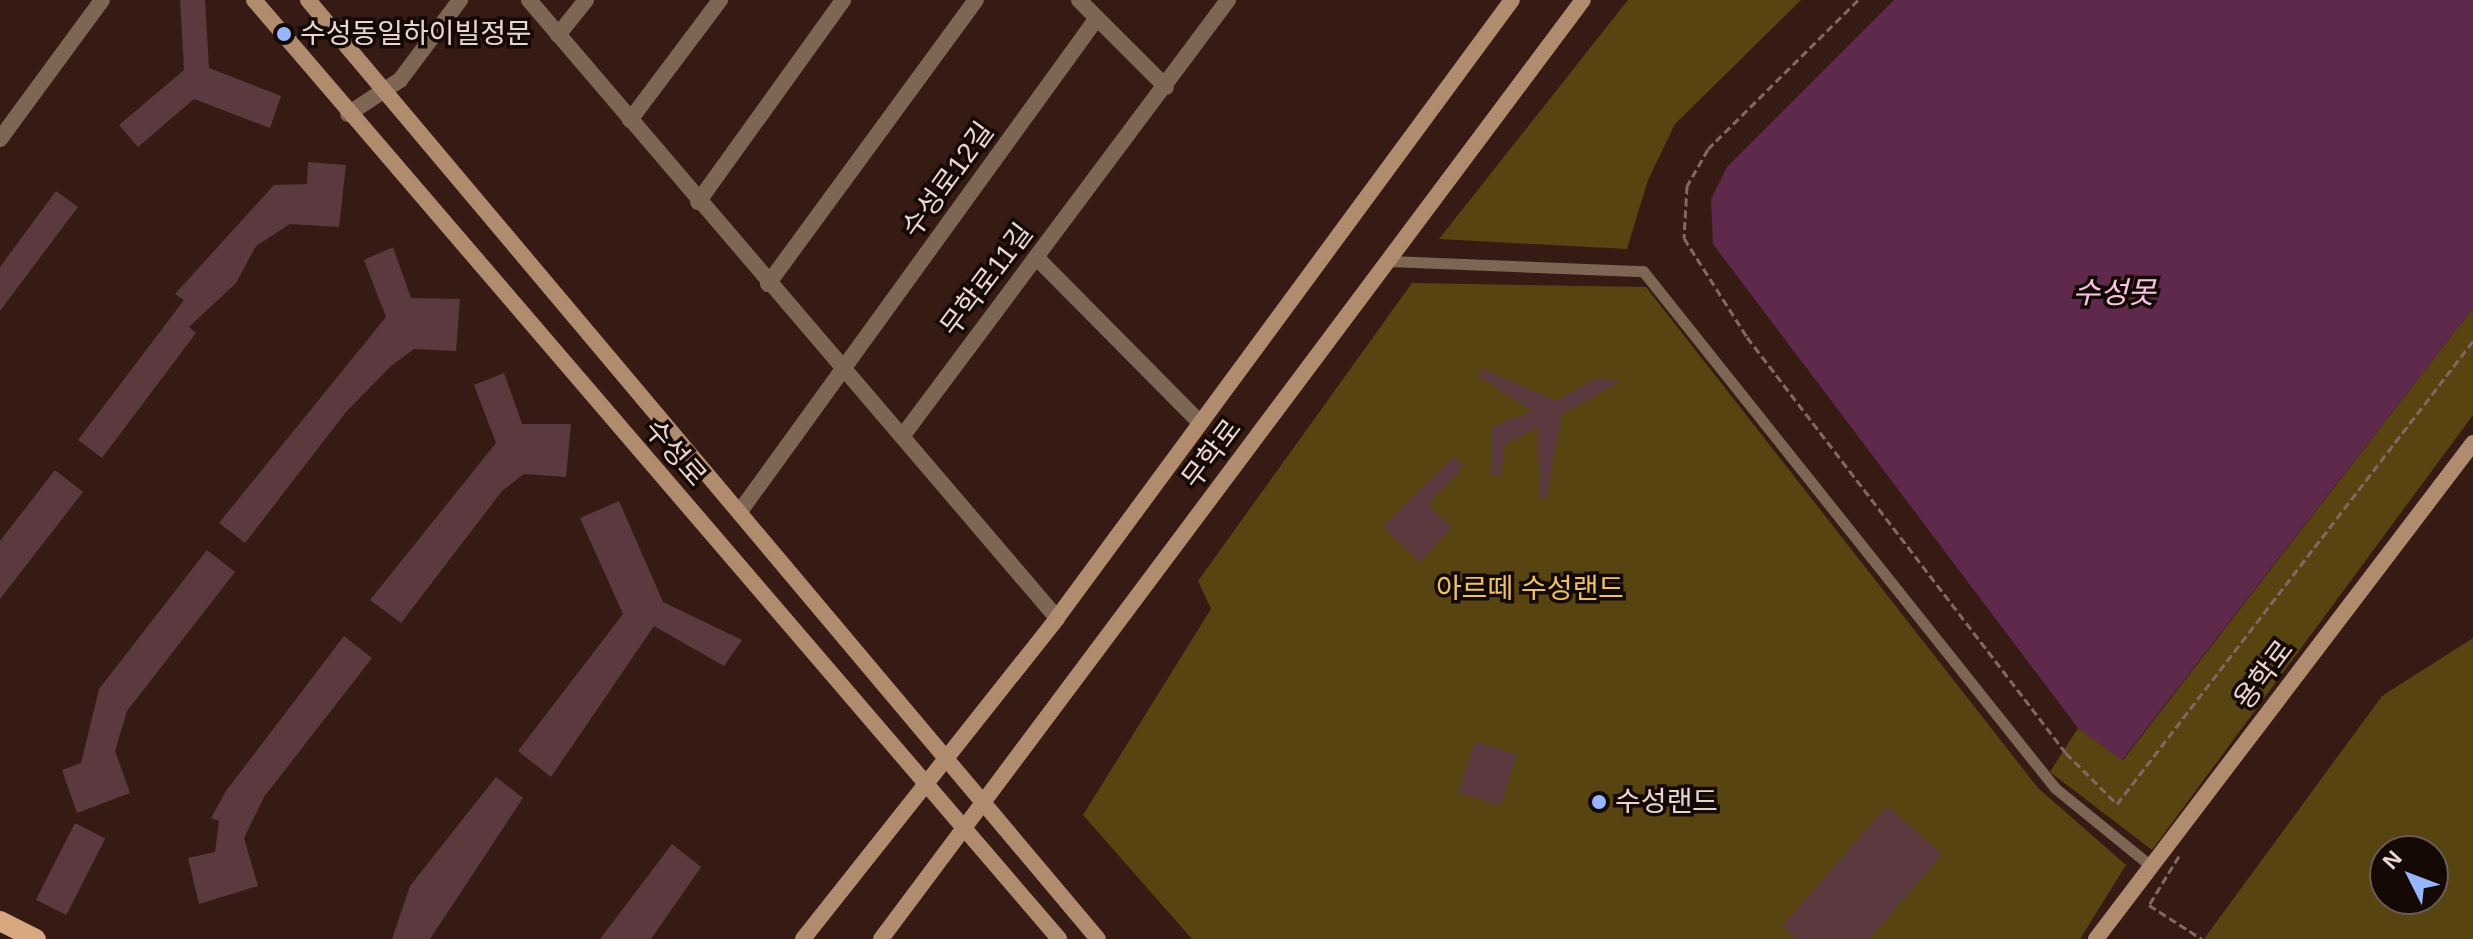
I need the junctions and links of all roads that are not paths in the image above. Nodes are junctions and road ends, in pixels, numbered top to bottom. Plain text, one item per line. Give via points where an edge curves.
1 (102, 0) edge
2 (254, 0) edge
3 (308, 0) edge
4 (460, 0) edge
5 (529, 0) edge
6 (586, 0) edge
7 (720, 0) edge
8 (843, 0) edge
9 (976, 0) edge
10 (1079, 0) edge
11 (1512, 0) edge
12 (1583, 0) edge
13 (1226, 1) edge
14 (1097, 18) junction
15 (558, 35) junction
16 (1166, 87) junction
17 (383, 91) junction
18 (348, 114) junction
19 (630, 120) junction
20 (0, 139) edge
21 (698, 202) junction
22 (1037, 258) junction
23 (1389, 261) junction
24 (768, 284) junction
25 (841, 372) junction
26 (1200, 423) junction
27 (904, 434) junction
28 (2473, 443) edge
29 (741, 510) junction
30 (1057, 618) junction
31 (946, 756) junction
32 (926, 781) junction
33 (983, 802) junction
34 (963, 827) junction
35 (2151, 866) junction
36 (0, 921) edge
37 (36, 939) edge
38 (803, 939) edge
39 (881, 939) edge
40 (1059, 939) edge
41 (1098, 939) edge
42 (2096, 939) edge

1 - 20 street
2 - 18 main road, 수성로
3 - 17 main road, 수성로
4 - 17 street via 400,80
5 - 15 street
6 - 15 street
7 - 19 street
8 - 21 street
9 - 24 street
10 - 14 street
11 - 26 main road, 무학로
12 - 23 main road, 무학로
13 - 16 street, 무학로11길
14 - 16 street
14 - 25 street, 수성로12길
15 - 19 street
16 - 22 street, 무학로11길
17 - 18 street
17 - 29 main road, 수성로
18 - 32 main road, 수성로
19 - 21 street
21 - 24 street
22 - 26 street, 무학로
22 - 27 street, 무학로11길
23 - 33 main road, 무학로
23 - 35 lane via 1643,271 2055,788
24 - 25 street
25 - 27 street
25 - 29 street, 수성로12길
26 - 30 main road, 무학로
27 - 30 street
28 - 35 main road, 용학로
29 - 31 main road, 수성로
30 - 31 main road, 무학로
31 - 32 main road, 무학로
31 - 33 main road, 수성로
32 - 34 main road, 수성로
32 - 38 main road, 무학로
33 - 34 main road, 무학로
33 - 41 main road, 수성로
34 - 39 main road, 무학로
34 - 40 main road, 수성로
35 - 42 main road, 용학로
36 - 37 main road

